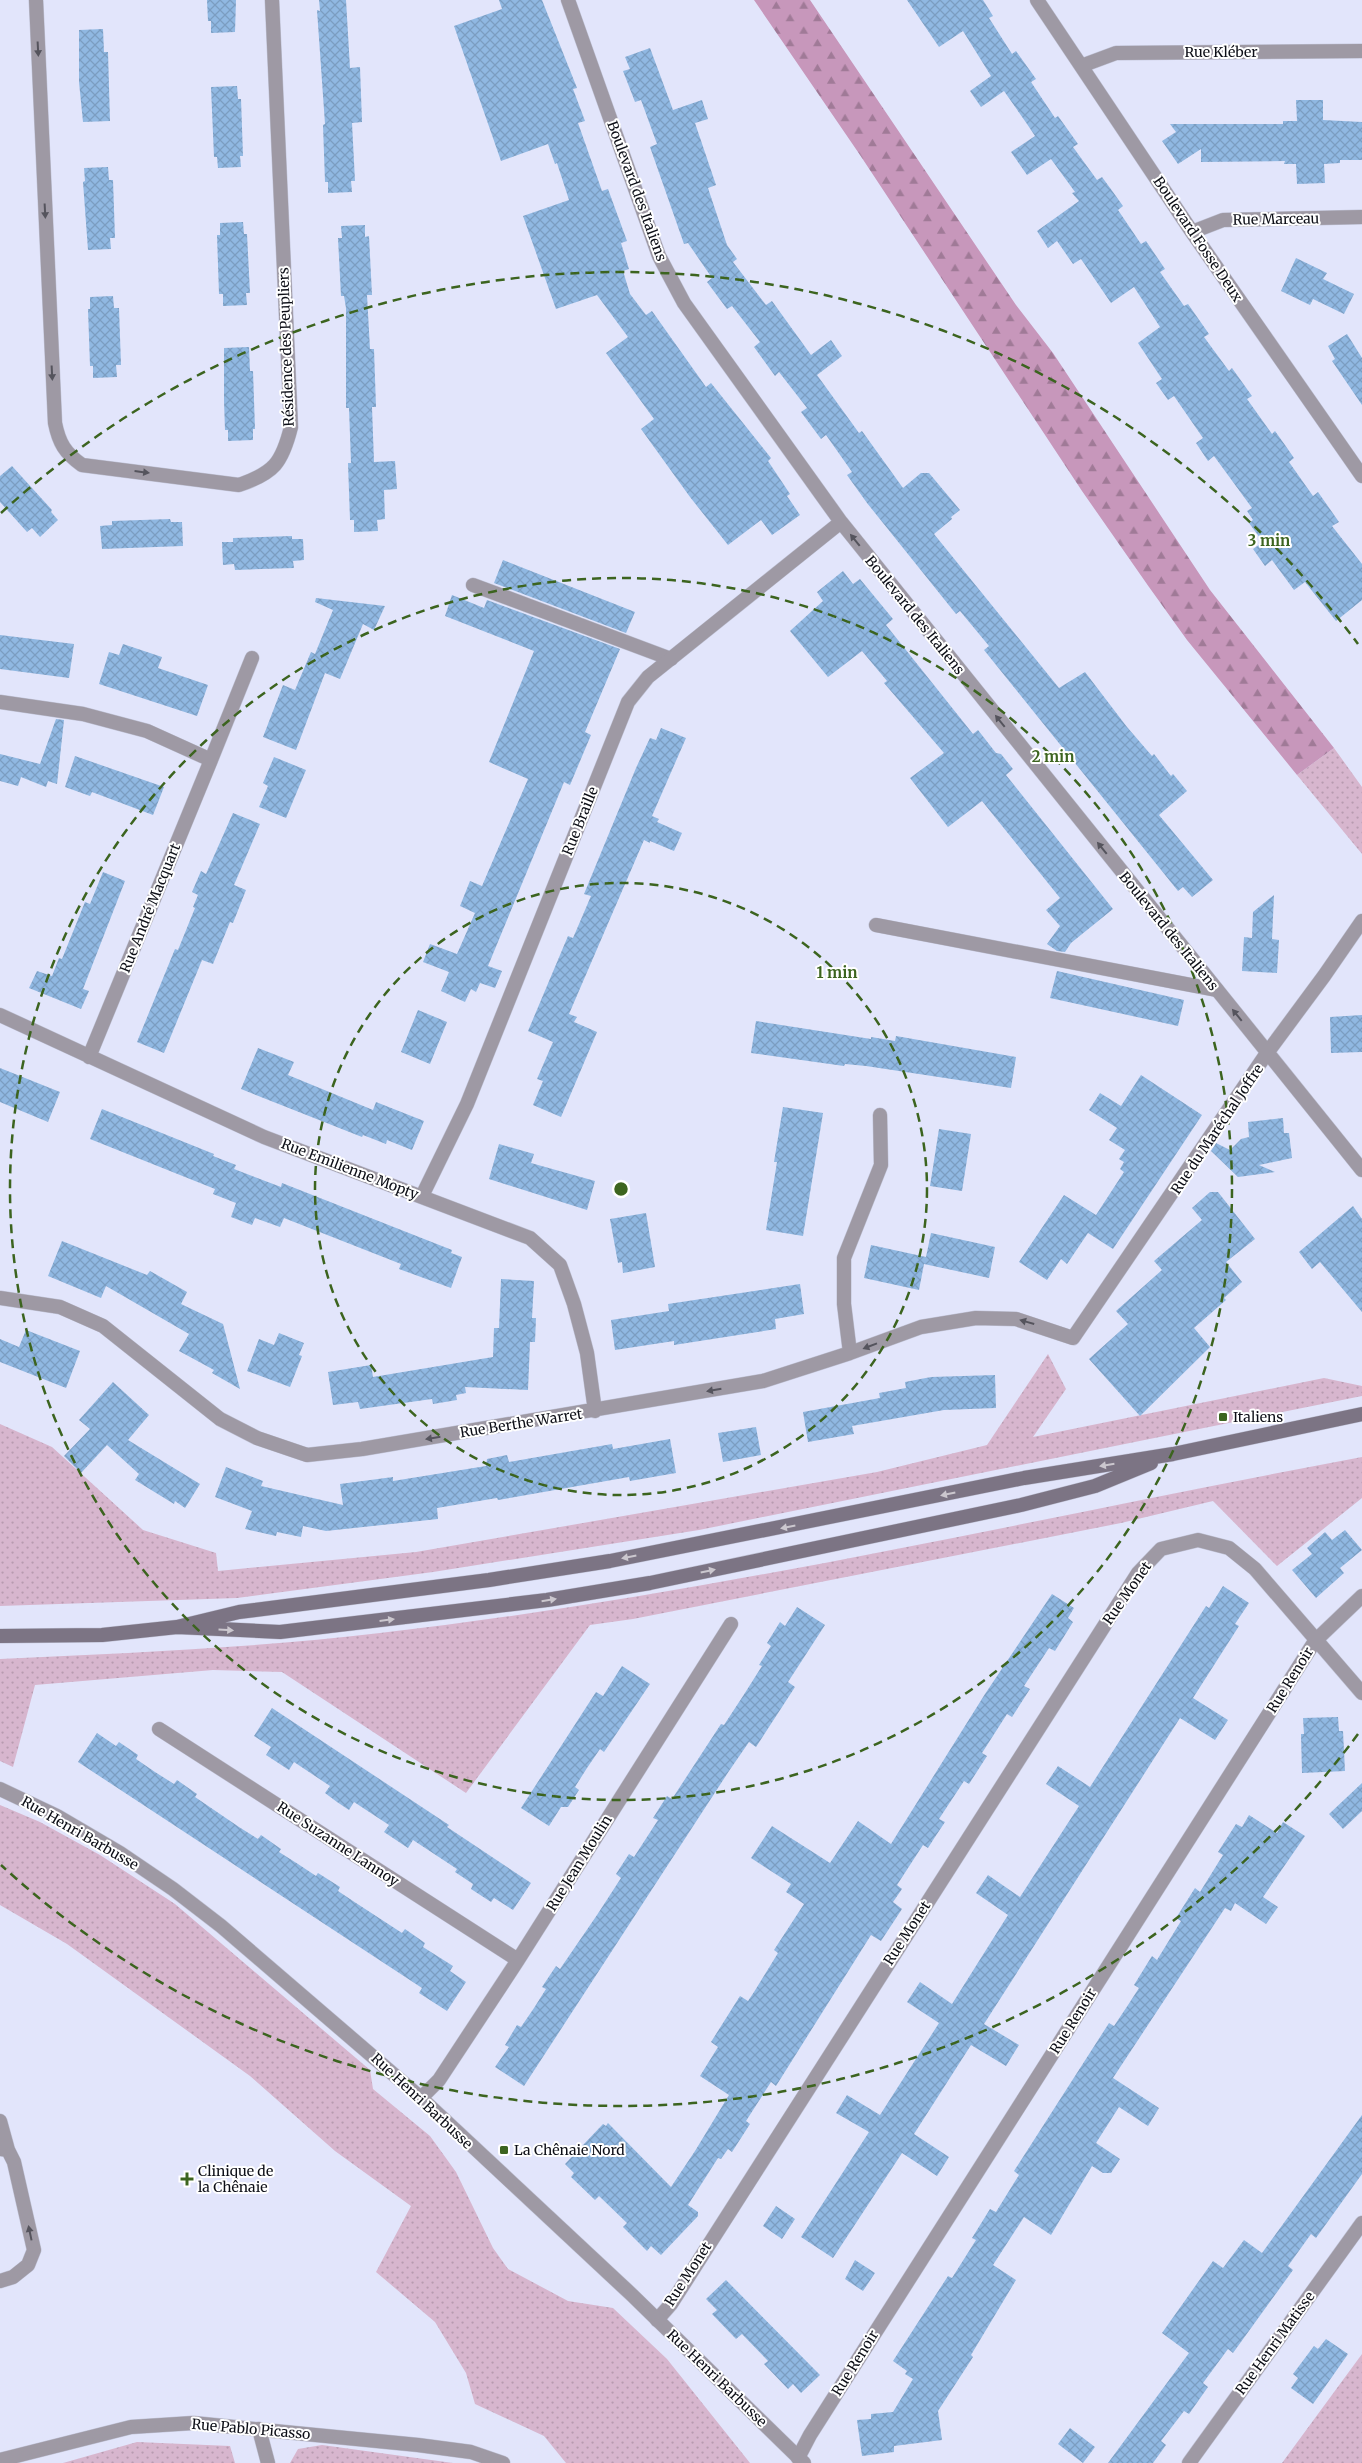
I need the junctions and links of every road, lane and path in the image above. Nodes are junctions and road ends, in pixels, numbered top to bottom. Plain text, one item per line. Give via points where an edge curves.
1 (36, 0) edge
2 (272, 0) edge
3 (568, 0) edge
4 (1037, 0) edge
5 (1362, 51) edge
6 (1082, 66) junction
7 (1362, 217) edge
8 (1192, 232) junction
9 (1362, 476) edge
10 (841, 522) junction
11 (473, 585) dead end
12 (252, 658) dead end
13 (671, 659) junction
14 (0, 702) edge
15 (211, 760) junction
16 (1362, 921) edge
17 (876, 926) dead end
18 (1216, 990) junction
19 (0, 1015) edge
20 (1267, 1054) junction
21 (89, 1057) junction
22 (880, 1115) dead end
23 (1362, 1170) edge
24 (422, 1196) junction
25 (0, 1298) edge
26 (1073, 1338) joint
27 (850, 1353) junction
28 (595, 1411) junction
29 (1362, 1414) edge
30 (1173, 1454) junction
31 (1362, 1596) edge
32 (731, 1624) dead end
33 (177, 1627) junction
34 (0, 1636) edge
35 (1315, 1640) junction
36 (1362, 1693) edge
37 (159, 1729) dead end
38 (0, 1789) edge
39 (518, 1960) junction
40 (420, 2098) junction
41 (0, 2121) edge
42 (4, 2149) edge
43 (1362, 2223) edge
44 (0, 2281) edge
45 (657, 2320) junction
46 (259, 2429) junction
47 (0, 2460) edge
48 (801, 2461) edge
49 (268, 2463) edge
50 (503, 2463) edge
51 (1189, 2463) edge

1 -> 2 street, Résidence des Peupliers via 54,423 58,440 68,456 82,465 239,485 260,478 274,467 285,451 291,427
3 - 10 street, Boulevard des Italiens via 659,256 684,303
4 - 6 street, Boulevard Fosse Deux
5 - 6 street, Rue Kléber via 1116,53
6 - 8 street, Boulevard Fosse Deux
7 - 8 street, Rue Marceau via 1223,220
8 - 9 street, Boulevard Fosse Deux
10 - 13 street, Rue Braille
18 -> 10 street, Boulevard des Italiens
11 - 13 street
12 - 15 street, Rue André Macquart
13 - 24 street, Rue Braille via 648,677 628,702 467,1104
14 - 15 street via 83,714 147,731
15 - 21 street, Rue André Macquart
16 - 20 street, Rue du Maréchal Joffre
17 - 18 street
20 -> 18 street, Boulevard des Italiens
19 - 21 street, Rue Emilienne Mopty
20 - 23 street, Boulevard des Italiens
20 - 26 street, Rue du Maréchal Joffre
21 - 24 street, Rue Emilienne Mopty via 264,1137
22 - 27 street via 881,1165 844,1258 844,1304
24 - 28 street, Rue Emilienne Mopty via 530,1238 560,1265 587,1353
28 -> 25 street, Rue Berthe Warret via 307,1455 257,1438 220,1419 103,1326 60,1307
26 -> 27 street, Rue Berthe Warret via 1016,1319 976,1318 921,1327
27 -> 28 street, Rue Berthe Warret via 763,1382
29 - 30 main road
30 -> 33 main road via 1024,1478 610,1561 239,1612
33 -> 30 main road via 280,1632 547,1600 650,1583 1049,1498 1095,1486
31 - 35 street, Rue Renoir
32 - 39 street, Rue Jean Moulin
33 - 34 main road via 102,1634
35 - 36 street
35 - 45 street, Rue Monet via 1254,1569 1229,1548 1198,1540 1161,1549 1138,1573 671,2304
35 - 48 street, Rue Renoir via 810,2435
37 - 39 street, Rue Suzanne Lannoy
38 - 40 street, Rue Henri Barbusse via 57,1816 120,1853 172,1889 221,1926
39 - 40 street, Rue Jean Moulin via 439,2080
40 - 45 street, Rue Henri Barbusse
41 - 42 street
44 -> 42 street via 28,2265 34,2250 14,2162
43 - 51 street, Rue Henri Matisse
45 - 48 street, Rue Henri Barbusse
46 - 47 street, Rue Pablo Picasso via 193,2423 131,2427
46 - 49 street
46 - 50 street, Rue Pablo Picasso via 471,2452

